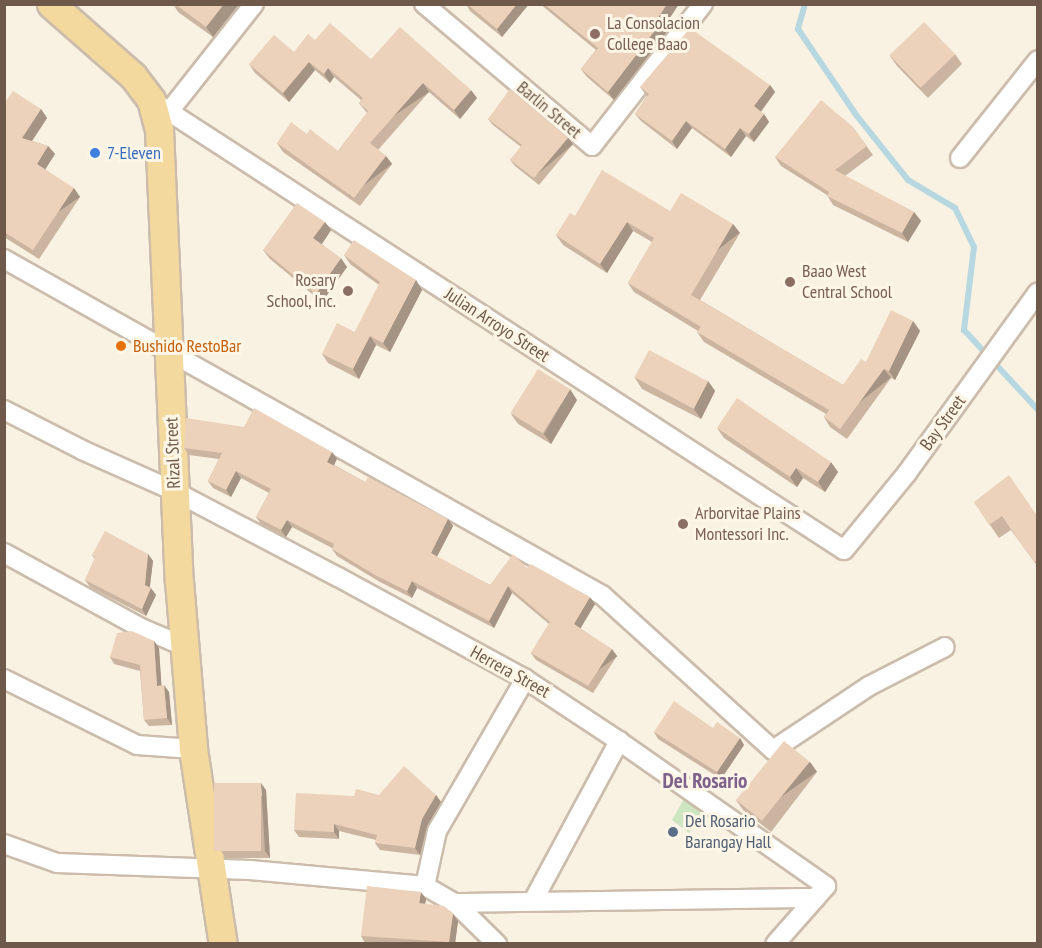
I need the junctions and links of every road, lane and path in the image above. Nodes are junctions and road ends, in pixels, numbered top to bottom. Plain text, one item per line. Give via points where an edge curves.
1 (51, 4) edge
2 (254, 4) edge
3 (424, 4) edge
4 (703, 4) edge
5 (1038, 60) edge
6 (161, 104) junction
7 (960, 158) dead end
8 (4, 259) edge
9 (1038, 292) edge
10 (169, 351) junction
11 (4, 410) edge
12 (174, 491) junction
13 (844, 550) joint
14 (4, 554) edge
15 (186, 647) junction
16 (945, 647) dead end
17 (4, 679) edge
18 (525, 679) junction
19 (620, 741) junction
20 (193, 749) junction
21 (4, 844) edge
22 (210, 869) junction
23 (425, 886) junction
24 (821, 892) junction
25 (533, 901) junction
26 (455, 903) junction
27 (223, 944) edge
28 (497, 944) edge
29 (775, 944) edge

1 - 6 main road, Rizal Street via 110,53
2 - 6 street
3 - 4 street, Barlin Street via 592,146
5 - 7 street
6 - 10 main road, Rizal Street
6 - 13 street, Julian Arroyo Street
8 - 10 street
9 - 13 street, Bay Street
10 - 12 main road, Rizal Street
10 - 16 street via 602,595 773,750 869,686
11 - 12 street, Herrera Street
12 - 15 main road, Rizal Street
12 - 18 street, Herrera Street
14 - 15 street via 141,628
15 - 20 main road, Rizal Street
17 - 20 street via 137,745
18 - 19 street, Herrera Street
18 - 23 street via 437,831
19 - 24 street, Herrera Street
19 - 25 street
20 - 22 main road, Rizal Street
21 - 22 street via 57,863
22 - 23 street
22 - 27 main road, Rizal Street
23 - 26 street
24 - 25 street
24 - 29 street
25 - 26 street
26 - 28 street

